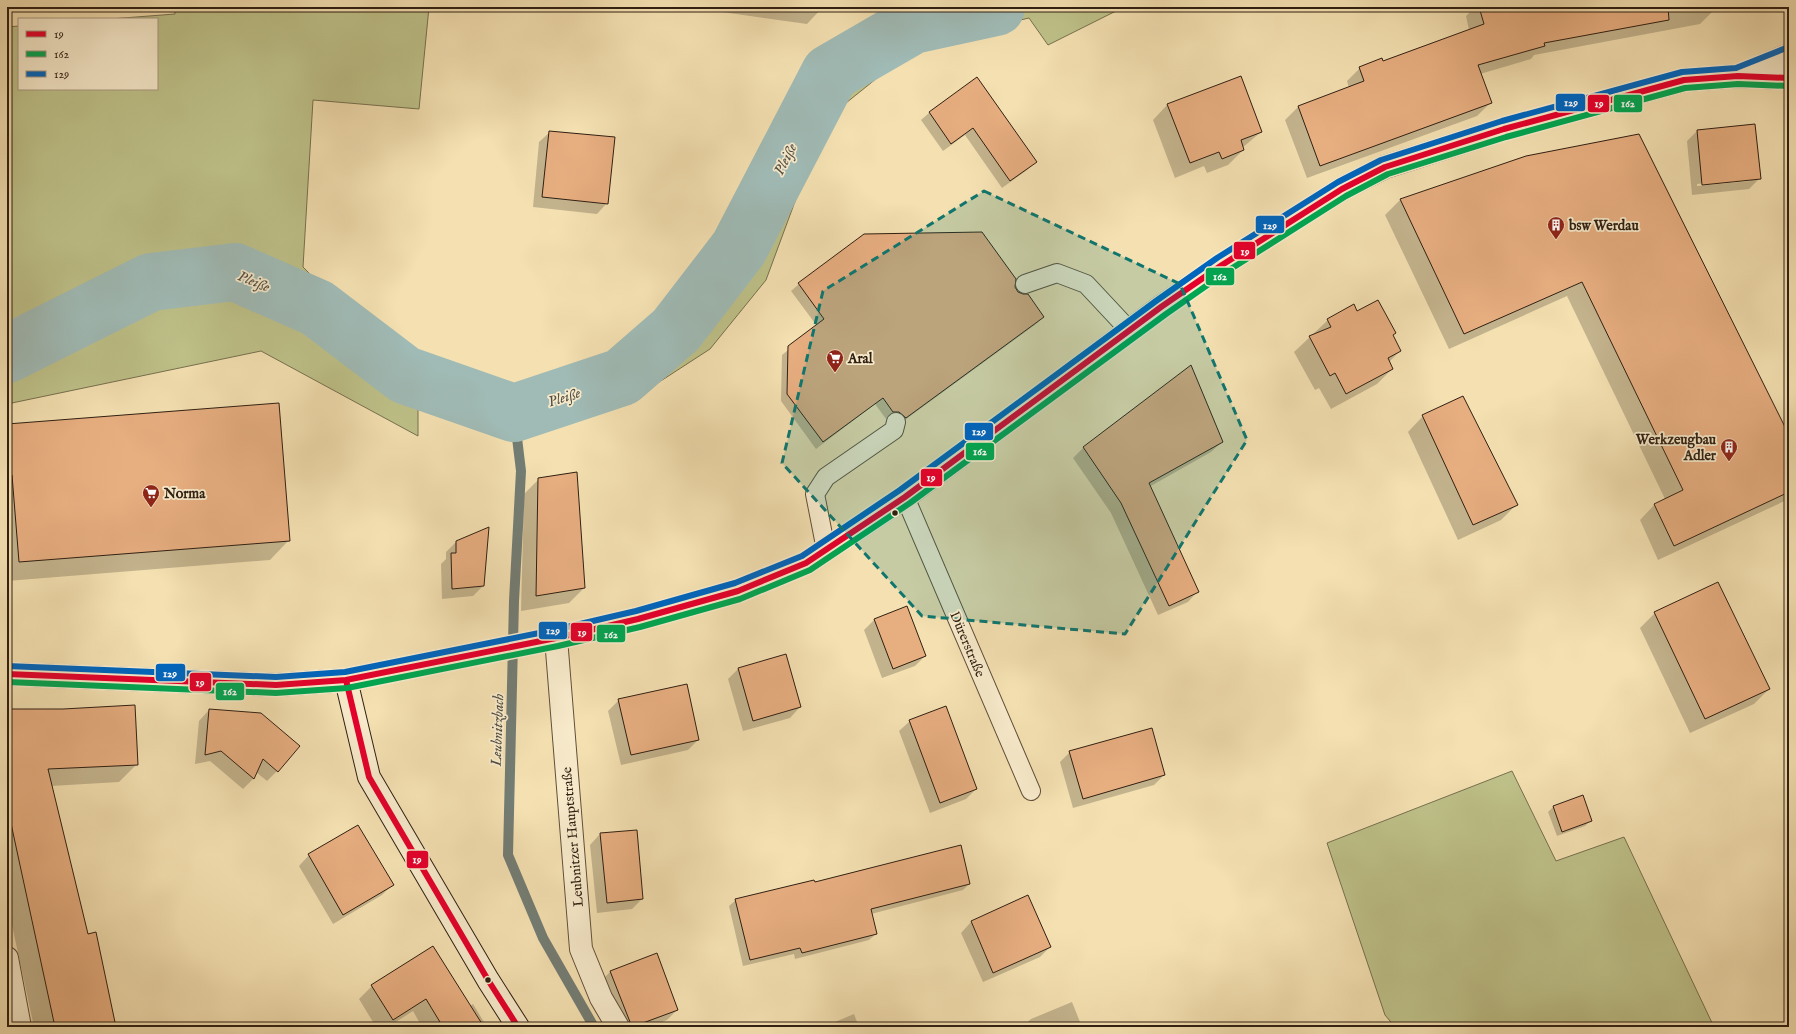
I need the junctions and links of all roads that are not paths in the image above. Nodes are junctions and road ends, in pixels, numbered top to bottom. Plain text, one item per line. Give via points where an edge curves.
1 (1789, 55) edge
2 (1738, 76) junction
3 (1789, 78) edge
4 (1025, 284) dead end
5 (1129, 330) junction
6 (896, 422) dead end
7 (905, 497) junction
8 (826, 550) junction
9 (547, 640) junction
10 (7, 674) edge
11 (346, 680) junction
12 (1031, 791) dead end
13 (7, 958) edge
14 (20, 1027) edge
15 (518, 1027) edge
16 (618, 1027) edge

1 - 2 street
2 - 3 street
2 - 5 street via 1684,80 1504,129 1385,168 1342,189 1222,265
4 - 5 lane via 1057,273 1086,284
5 - 7 street
6 - 8 lane via 894,430 826,477 815,494
7 - 8 street
7 - 12 lane, Dürerstraße
8 - 9 street via 806,563 738,591 638,619
9 - 11 street
9 - 16 street, Leubnitzer Hauptstraße via 581,949 601,998
10 - 11 street via 276,684
11 - 15 street via 369,777
13 - 14 street

